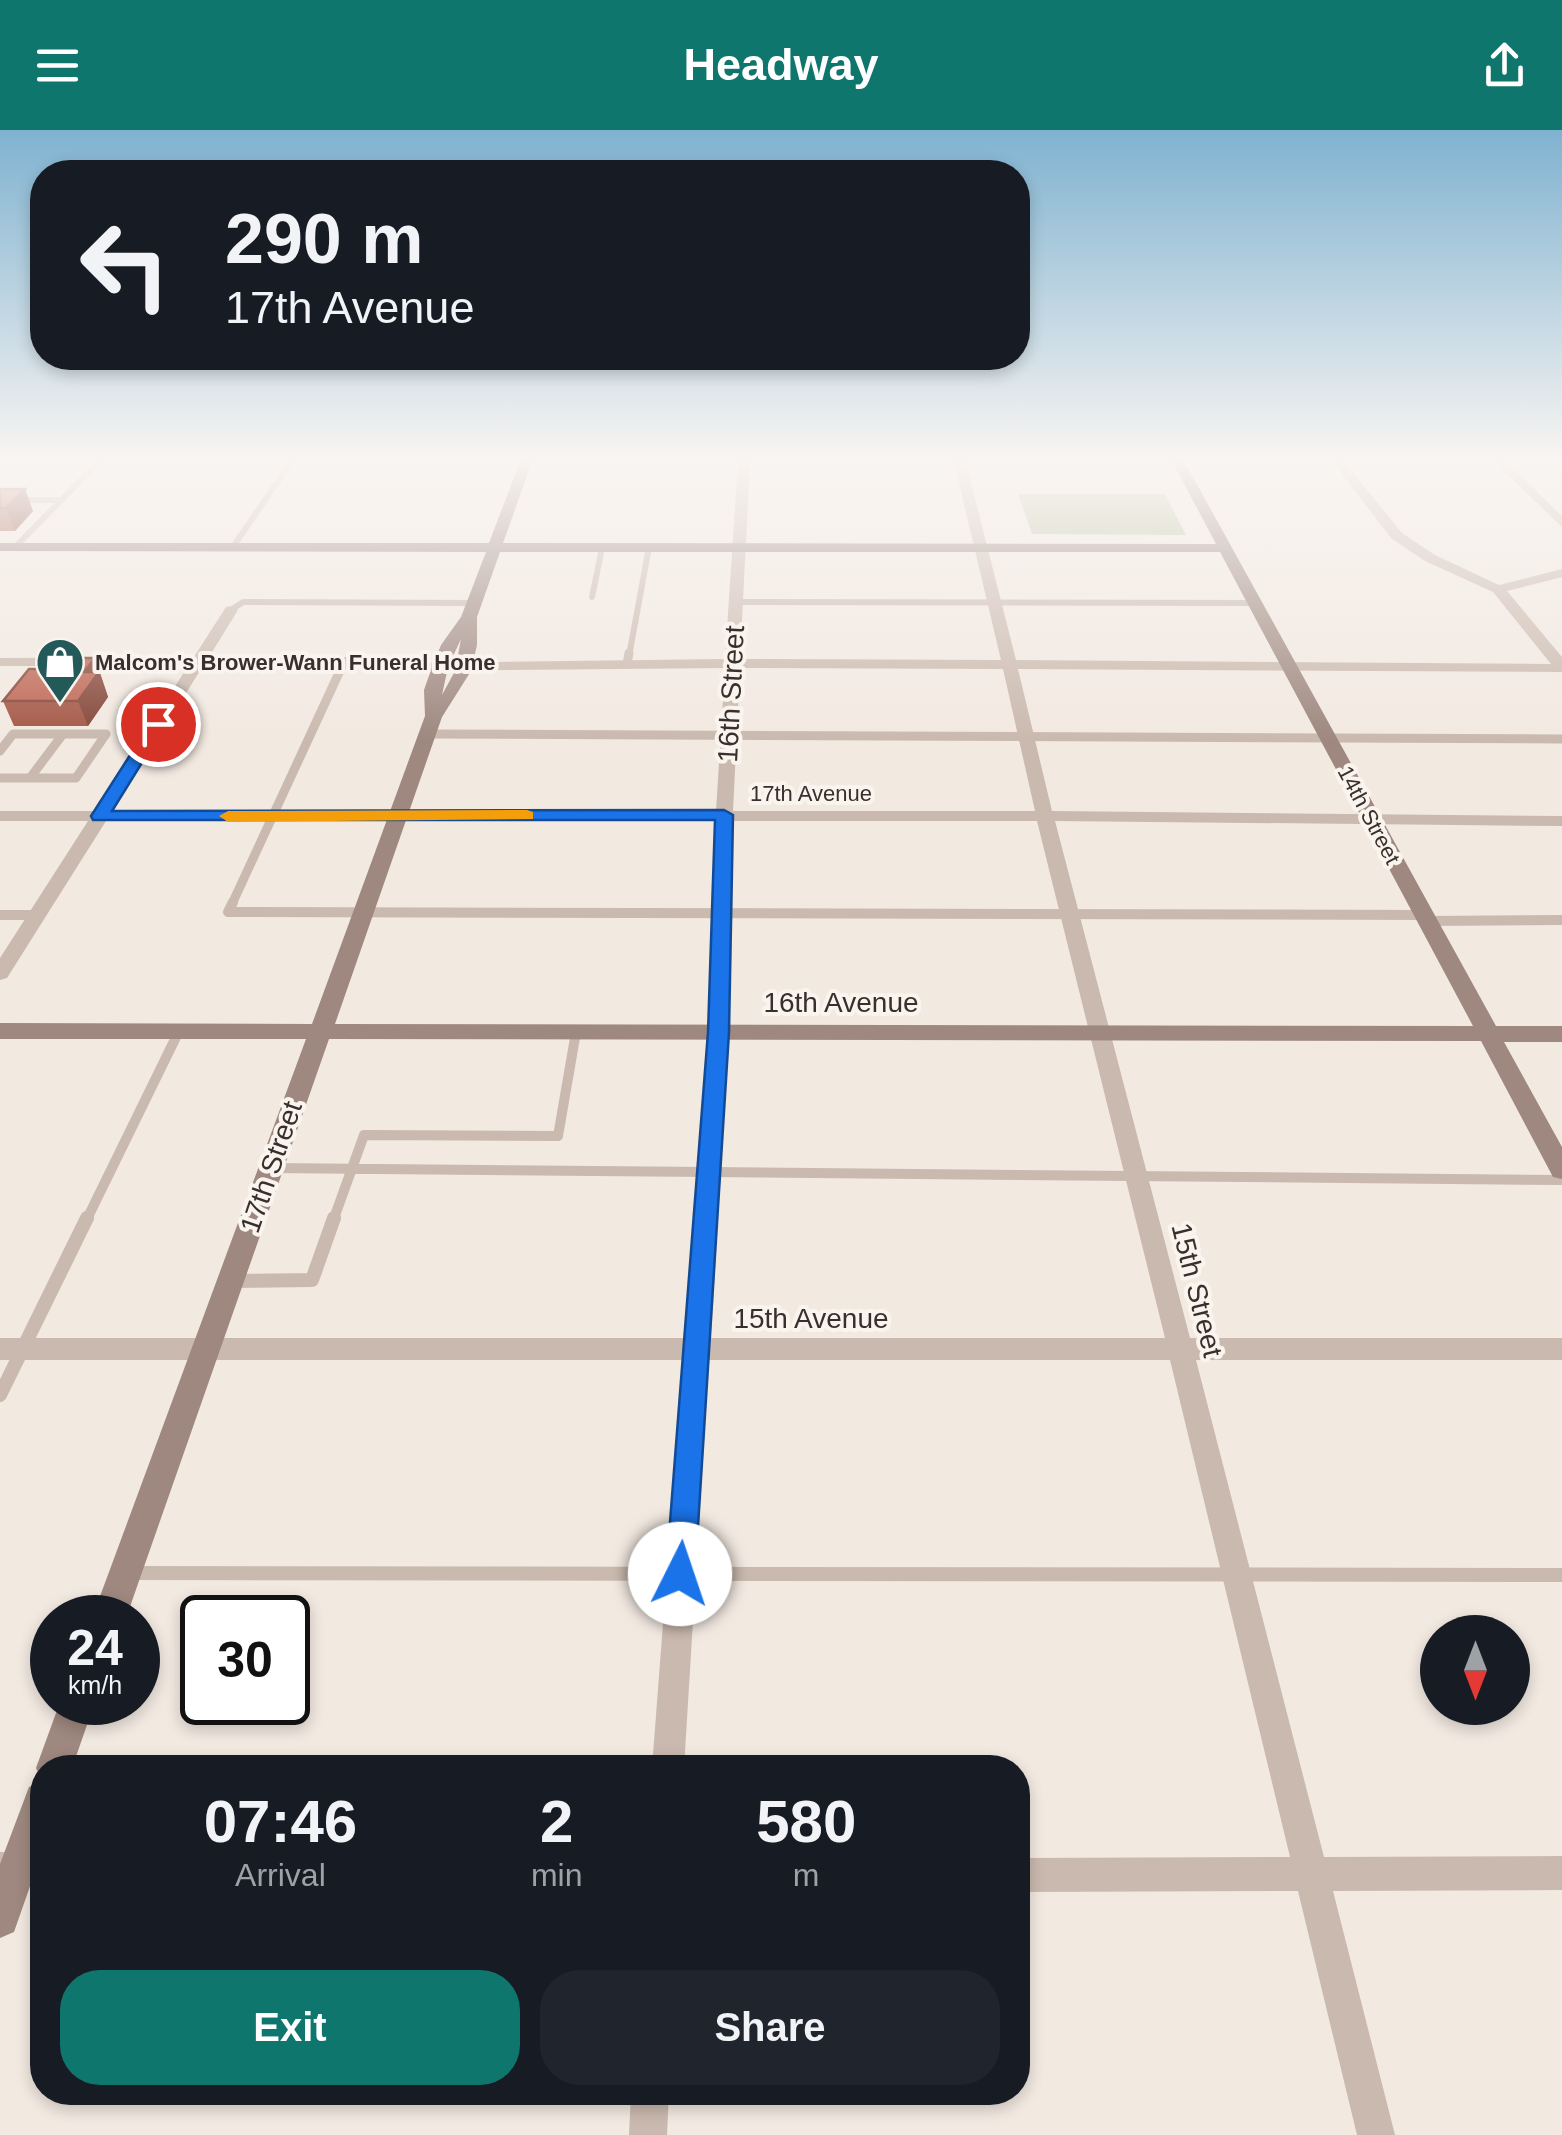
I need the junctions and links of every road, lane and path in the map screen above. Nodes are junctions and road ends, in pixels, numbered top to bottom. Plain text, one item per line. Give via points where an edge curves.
1 (491, 553) edge
2 (601, 553) edge
3 (648, 553) edge
4 (738, 553) edge
5 (987, 553) edge
6 (1229, 553) edge
7 (1424, 553) edge
8 (1562, 573) edge
9 (1498, 589) junction
10 (592, 597) dead end
11 (736, 602) junction
12 (998, 602) junction
13 (1256, 602) junction
14 (231, 610) joint
15 (472, 610) junction
16 (0, 662) edge
17 (197, 662) junction
18 (344, 662) junction
19 (442, 663) junction
20 (466, 663) junction
21 (627, 664) junction
22 (1012, 664) junction
23 (732, 665) junction
24 (1291, 666) junction
25 (1562, 668) edge
26 (431, 725) junction
27 (62, 734) junction
28 (728, 735) junction
29 (1026, 735) junction
30 (1328, 738) junction
31 (1562, 739) edge
32 (0, 751) edge
33 (0, 778) edge
34 (30, 778) junction
35 (724, 815) junction
36 (0, 816) edge
37 (100, 816) junction
38 (271, 816) junction
39 (398, 816) junction
40 (1045, 817) junction
41 (1372, 820) junction
42 (1562, 822) edge
43 (363, 912) junction
44 (722, 912) junction
45 (1070, 914) junction
46 (0, 915) edge
47 (37, 915) junction
48 (1424, 918) junction
49 (1562, 920) edge
50 (0, 974) edge
51 (0, 1030) edge
52 (179, 1031) junction
53 (319, 1031) junction
54 (576, 1032) junction
55 (719, 1032) junction
56 (1102, 1033) junction
57 (1486, 1034) junction
58 (1562, 1034) edge
59 (270, 1168) junction
60 (350, 1169) junction
61 (1562, 1170) edge
62 (708, 1172) junction
63 (1137, 1174) junction
64 (1562, 1180) edge
65 (230, 1280) junction
66 (1180, 1348) junction
67 (11, 1349) edge
68 (695, 1349) junction
69 (1562, 1349) edge
70 (206, 1350) junction
71 (0, 1396) edge
72 (125, 1574) junction
73 (680, 1574) junction
74 (1562, 1575) edge
75 (1237, 1577) junction
76 (117, 1595) edge
77 (70, 1725) edge
78 (59, 1755) edge
79 (669, 1755) edge
80 (30, 1838) edge
81 (20, 1869) edge
82 (1030, 1874) edge
83 (1311, 1874) junction
84 (1562, 1874) edge
85 (0, 1918) edge
86 (649, 2105) edge
87 (648, 2135) edge
88 (1376, 2135) edge

1 - 15 main road, 17th Street
2 - 10 lane
3 - 21 lane
4 - 11 street, 16th Street
5 - 12 street, 15th Street
6 - 13 main road, 14th Street
7 - 9 street
8 - 9 street
9 - 25 street
11 - 12 lane
11 - 23 street, 16th Street
12 - 13 lane
12 - 22 street, 15th Street
13 - 24 main road, 14th Street
14 - 15 lane via 243,602
14 - 17 street
15 - 19 main road, 17th Street
15 - 20 main road, 17th Street
16 - 17 street
17 - 18 street
17 - 37 street
18 - 19 street
18 - 38 lane
19 - 20 street
19 - 26 main road, 17th Street
20 - 21 street
20 - 26 main road, 17th Street via 456,692
21 - 23 street
22 - 23 street
22 - 24 street
22 - 29 street, 15th Street
23 - 28 street, 16th Street
24 - 25 street
24 - 30 main road, 14th Street
26 - 28 lane
26 - 39 main road, 17th Street
27 - 32 lane via 13,734
27 - 34 lane
27 - 34 lane via 106,734 76,778
28 - 29 lane
28 - 35 street, 16th Street
29 - 30 lane
29 - 40 street, 15th Street
30 - 31 lane
30 - 41 main road, 14th Street
33 - 34 lane
35 - 39 street, 17th Avenue
35 - 40 street, 17th Avenue
35 - 44 street, 16th Street
36 - 37 street, 17th Avenue
37 - 38 street, 17th Avenue
37 - 47 street
38 - 39 street, 17th Avenue
38 - 43 lane via 228,912
39 - 43 main road, 17th Street
40 - 41 street, 17th Avenue
40 - 45 street, 15th Street
41 - 42 street, 17th Avenue
41 - 48 main road, 14th Street
43 - 44 lane
43 - 53 main road, 17th Street
44 - 45 lane
44 - 55 street, 16th Street
45 - 48 lane
45 - 56 street, 15th Street
46 - 47 lane
47 - 50 street
48 - 49 lane
48 - 57 main road, 14th Street
51 - 52 main road, 16th Avenue
52 - 53 main road, 16th Avenue
52 - 67 lane
53 - 54 main road, 16th Avenue
53 - 59 main road, 17th Street
54 - 55 main road, 16th Avenue
54 - 60 lane via 558,1136 364,1135
55 - 56 main road, 16th Avenue
55 - 62 street, 16th Street
56 - 57 main road, 16th Avenue
56 - 63 street, 15th Street
57 - 58 main road, 16th Avenue
57 - 61 main road, 14th Street
59 - 60 lane
59 - 65 main road, 17th Street
60 - 62 lane
60 - 65 lane via 312,1280
62 - 63 lane
62 - 68 street, 16th Street
63 - 64 lane
63 - 66 street, 15th Street
65 - 70 main road, 17th Street
66 - 68 street, 15th Avenue
66 - 69 street, 15th Avenue
66 - 75 street, 15th Street
67 - 70 street, 15th Avenue
67 - 71 lane
68 - 70 street, 15th Avenue
68 - 73 street, 16th Street
70 - 72 main road, 17th Street
72 - 73 lane
72 - 76 main road, 17th Street
73 - 75 lane
73 - 79 street, 16th Street
74 - 75 lane
75 - 83 street, 15th Street
77 - 78 main road
80 - 81 main road
81 - 85 main road
82 - 83 street
83 - 84 street
83 - 88 street, 15th Street
86 - 87 street

